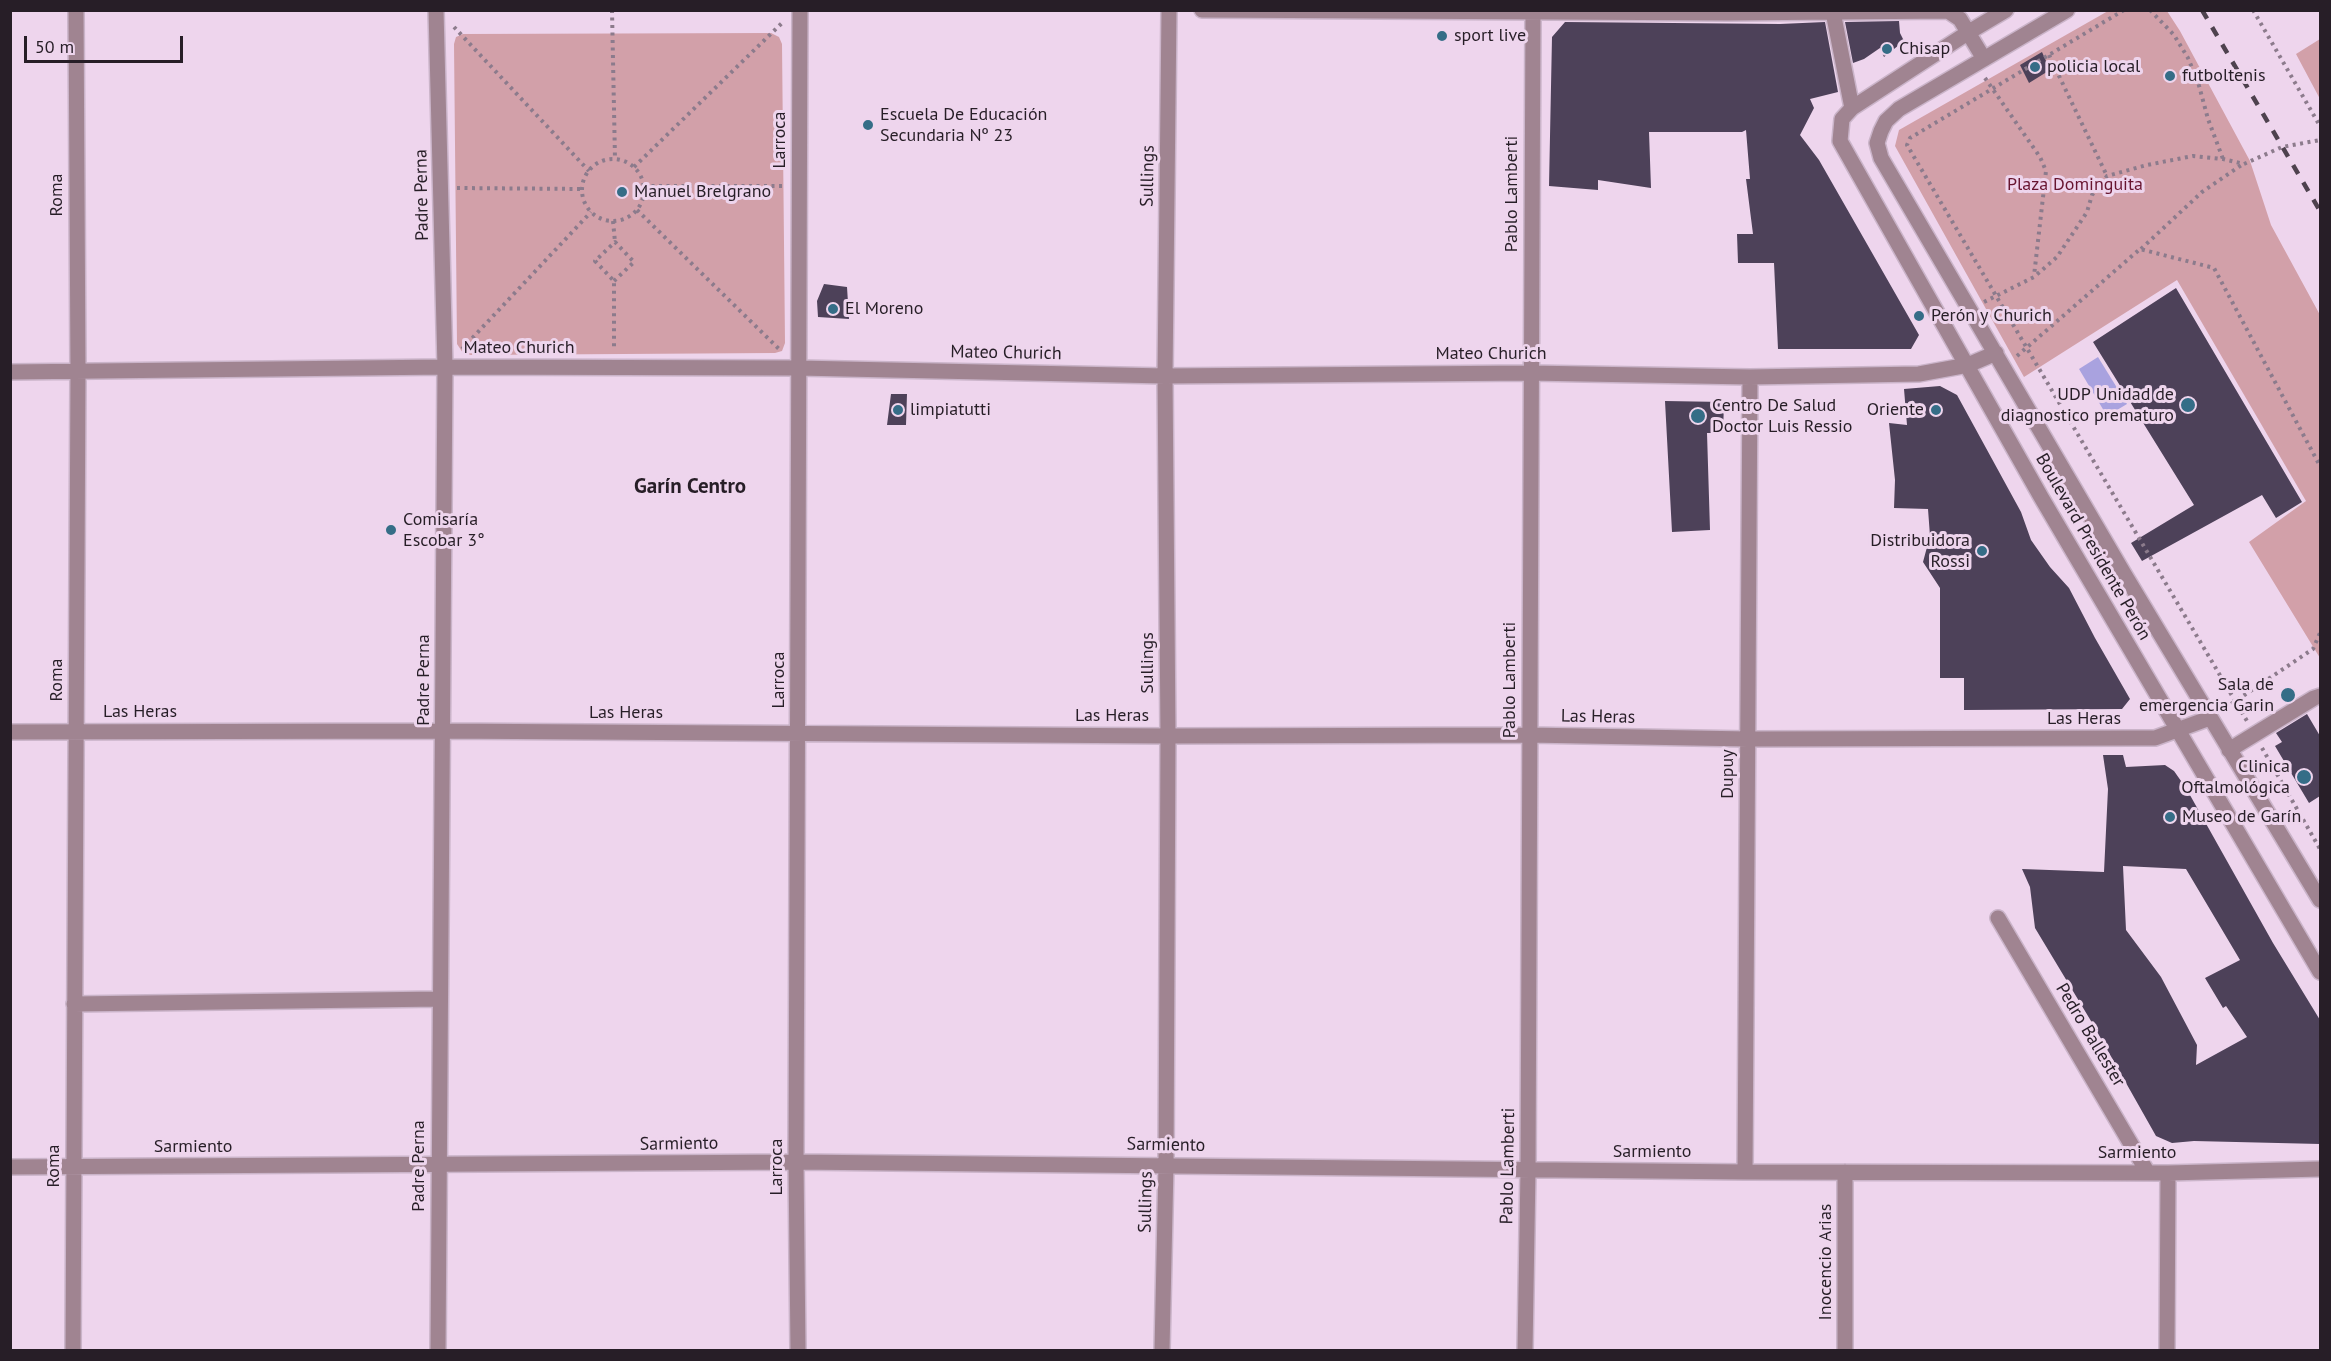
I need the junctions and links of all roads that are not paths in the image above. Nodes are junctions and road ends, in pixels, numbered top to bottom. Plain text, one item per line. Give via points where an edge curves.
1 (76, 10) edge
2 (800, 10) edge
3 (1169, 10) edge
4 (1202, 10) edge
5 (2007, 10) edge
6 (2067, 10) edge
7 (1533, 11) edge
8 (1752, 12) edge
9 (1833, 12) edge
10 (442, 15) edge
11 (1969, 32) junction
12 (1980, 62) junction
13 (1852, 108) junction
14 (1999, 359) junction
15 (1968, 365) junction
16 (445, 367) junction
17 (799, 368) junction
18 (10, 372) edge
19 (78, 373) junction
20 (1530, 373) junction
21 (1165, 376) junction
22 (1750, 377) junction
23 (2320, 696) edge
24 (2210, 718) junction
25 (443, 731) junction
26 (2179, 731) junction
27 (10, 732) edge
28 (76, 732) junction
29 (798, 734) junction
30 (1529, 735) junction
31 (1168, 736) junction
32 (1748, 739) junction
33 (2229, 750) junction
34 (2320, 900) edge
35 (1998, 918) dead end
36 (2320, 972) edge
37 (439, 999) junction
38 (74, 1004) junction
39 (796, 1162) junction
40 (1166, 1164) junction
41 (439, 1165) junction
42 (10, 1167) edge
43 (73, 1167) junction
44 (2320, 1169) edge
45 (1528, 1170) junction
46 (1745, 1172) junction
47 (1845, 1172) junction
48 (2148, 1173) junction
49 (2168, 1173) junction
50 (73, 1350) edge
51 (438, 1350) edge
52 (798, 1350) edge
53 (1162, 1350) edge
54 (1525, 1350) edge
55 (1845, 1350) edge
56 (2166, 1350) edge

1 - 19 street, Roma
2 - 17 street, Larroca
3 - 21 street, Sullings
4 - 7 street
5 - 11 street
6 - 12 street, Boulevard Presidente Perón
7 - 8 street
7 - 20 street, Pablo Lamberti
8 - 9 street
9 - 11 street via 1948,11
9 - 13 street
10 - 16 street, Padre Perna
11 - 12 street
11 - 13 street
12 - 14 street, Boulevard Presidente Perón via 1899,109 1886,121 1877,143 1881,158
13 - 15 street, Boulevard Presidente Perón via 1842,119 1843,148
14 - 15 street, Mateo Churich
14 - 24 street, Boulevard Presidente Perón
15 - 22 street, Mateo Churich via 1919,374
15 - 26 street, Boulevard Presidente Perón
16 - 17 street, Mateo Churich
16 - 19 street, Mateo Churich
16 - 25 street, Padre Perna
17 - 21 street, Mateo Churich
17 - 29 street, Larroca
18 - 19 street, Mateo Churich
19 - 28 street, Roma
20 - 21 street, Mateo Churich
20 - 22 street, Mateo Churich
20 - 30 street, Pablo Lamberti
21 - 31 street, Sullings
22 - 32 street, Dupuy
23 - 33 street
24 - 26 street, Las Heras
24 - 33 street, Boulevard Presidente Perón
25 - 28 street, Las Heras
25 - 29 street, Las Heras
25 - 37 street, Padre Perna
26 - 32 street, Las Heras via 2155,738
26 - 36 street, Boulevard Presidente Perón
27 - 28 street, Las Heras
28 - 38 street, Roma
29 - 31 street, Las Heras
29 - 39 street, Larroca
30 - 31 street, Las Heras
30 - 32 street, Las Heras
30 - 45 street, Pablo Lamberti
31 - 40 street, Sullings
32 - 46 street, Dupuy
33 - 34 street, Boulevard Presidente Perón
35 - 48 street, Pedro Ballester
37 - 38 street
37 - 41 street, Padre Perna
38 - 43 street, Roma
39 - 40 street, Sarmiento
39 - 41 street, Sarmiento
39 - 52 street, Larroca
40 - 45 street, Sarmiento
40 - 53 street, Sullings
41 - 43 street, Sarmiento
41 - 51 street, Padre Perna
42 - 43 street, Sarmiento
43 - 50 street, Roma
44 - 49 street, Sarmiento
45 - 46 street, Sarmiento
45 - 54 street, Pablo Lamberti
46 - 47 street, Sarmiento
47 - 48 street, Sarmiento
47 - 55 street, Inocencio Arias
48 - 49 street, Sarmiento
49 - 56 street

